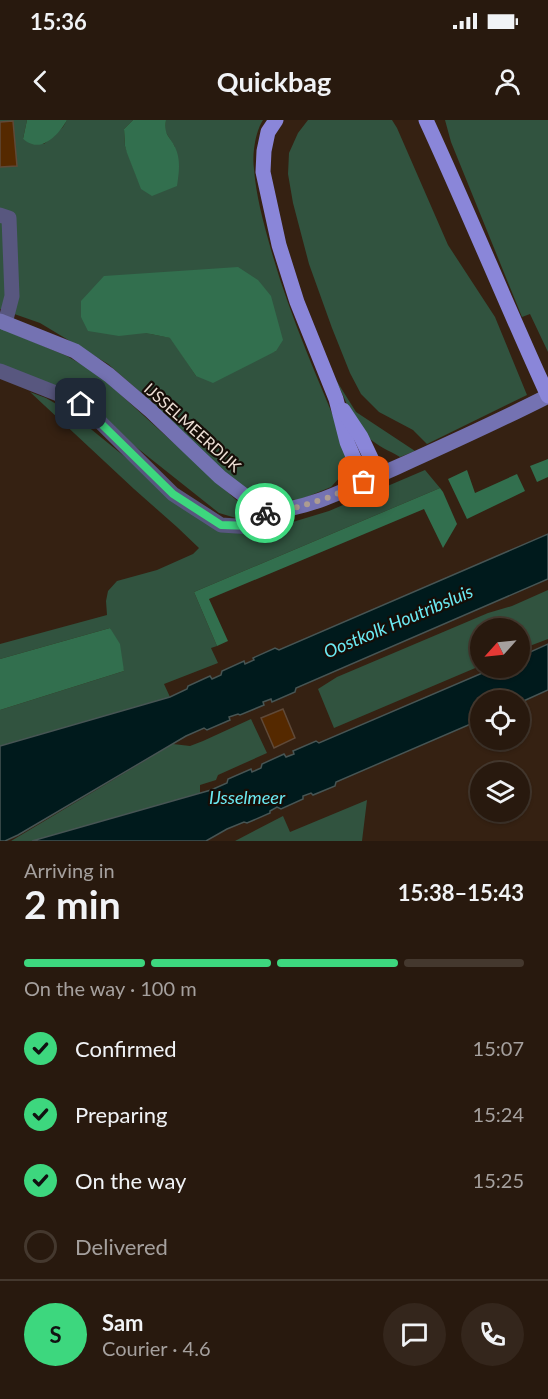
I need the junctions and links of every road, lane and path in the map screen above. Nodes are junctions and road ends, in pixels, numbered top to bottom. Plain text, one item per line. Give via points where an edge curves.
1 (276, 120) edge
2 (426, 120) edge
3 (435, 120) edge
4 (452, 177) junction
5 (0, 215) edge
6 (2, 322) edge
7 (0, 371) edge
8 (548, 396) edge
9 (336, 399) junction
10 (379, 475) junction
11 (364, 482) junction
12 (266, 512) junction

1 - 9 main road via 268,132 264,151 263,172 270,206 297,302
2 - 4 main road
3 - 4 main road
4 - 8 main road
5 - 6 street via 9,218 12,296
6 - 12 street, IJSSELMEERDIJK via 75,351 109,375 220,477
7 - 12 street via 81,404 173,494 221,525 252,526
8 - 10 street
9 - 10 main road via 361,437
9 - 11 main road via 347,442
10 - 11 street
11 - 12 street via 285,511

